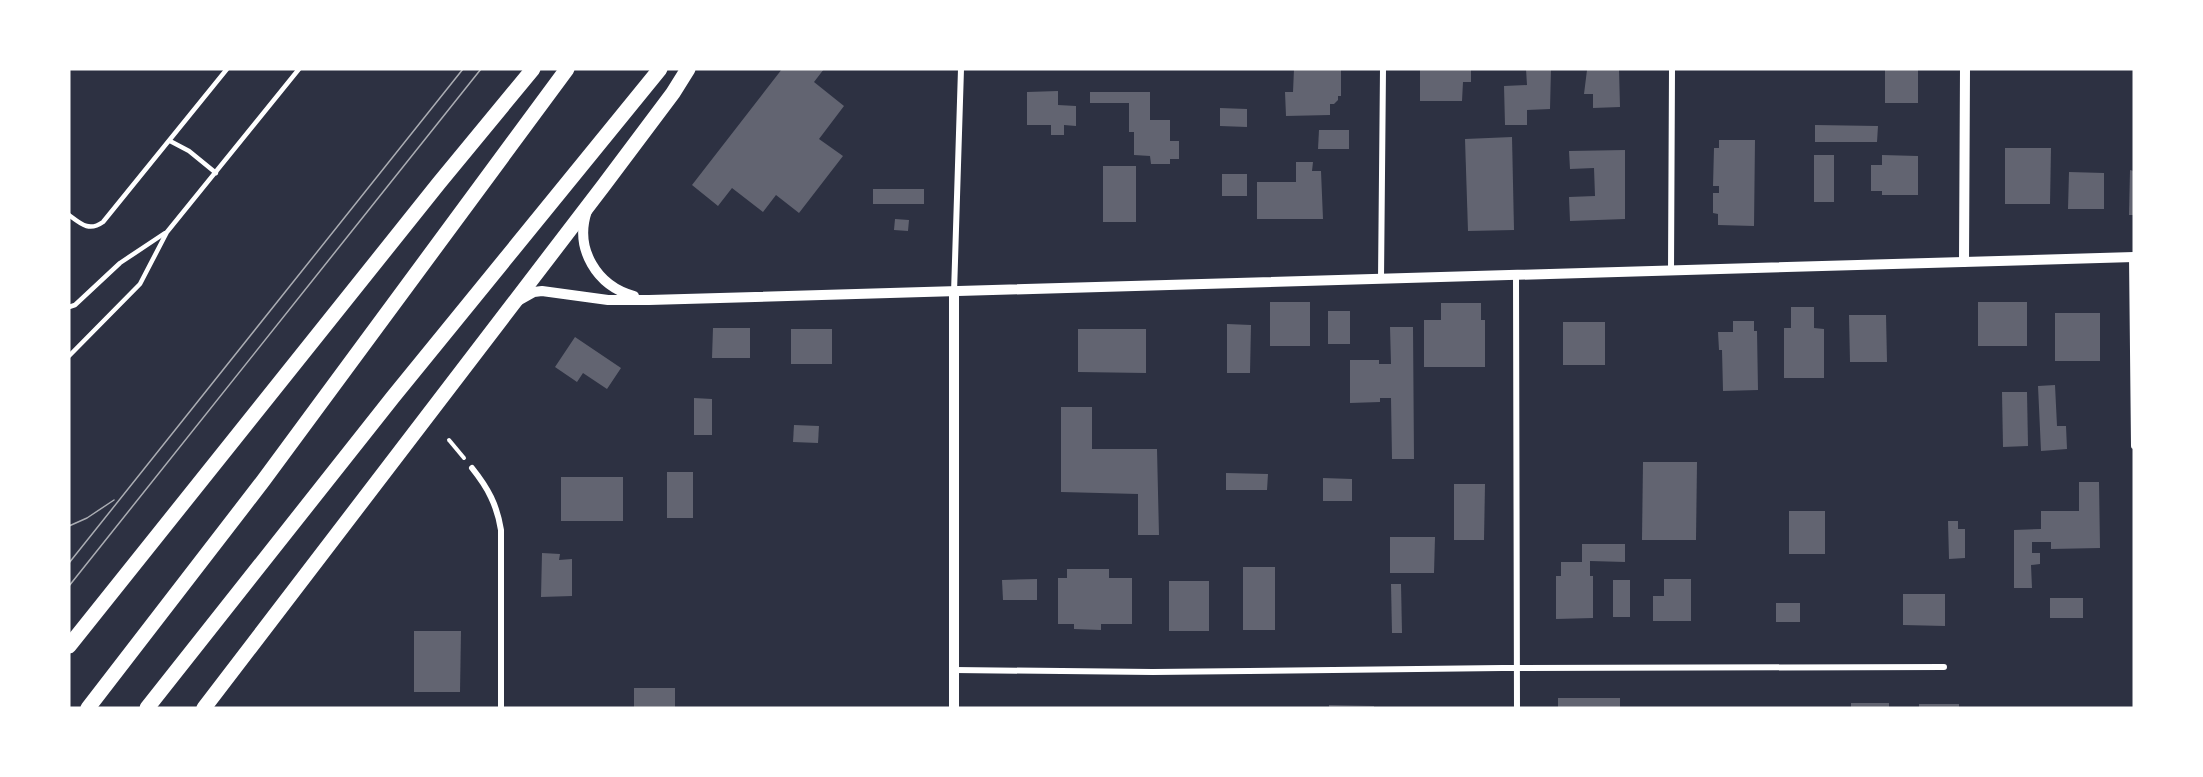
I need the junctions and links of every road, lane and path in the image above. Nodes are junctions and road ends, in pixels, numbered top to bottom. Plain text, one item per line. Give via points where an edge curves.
1 (227, 69) edge
2 (299, 69) edge
3 (533, 69) edge
4 (567, 69) edge
5 (660, 69) edge
6 (688, 69) edge
7 (961, 69) edge
8 (1383, 69) edge
9 (1672, 69) edge
10 (1965, 69) edge
11 (170, 141) junction
12 (216, 173) junction
13 (589, 205) junction
14 (69, 214) edge
15 (167, 232) junction
16 (2133, 257) edge
17 (1964, 262) junction
18 (1671, 271) junction
19 (1516, 276) junction
20 (1381, 280) junction
21 (954, 293) junction
22 (649, 300) junction
23 (515, 302) junction
24 (69, 307) edge
25 (69, 356) edge
26 (449, 440) dead end
27 (2134, 446) edge
28 (472, 468) joint
29 (69, 646) edge
30 (1944, 667) dead end
31 (1516, 668) junction
32 (955, 670) junction
33 (88, 708) edge
34 (147, 708) edge
35 (204, 708) edge
36 (501, 708) edge
37 (954, 708) edge
38 (1517, 708) edge

1 - 11 lane
2 - 12 lane
3 - 29 main road
4 - 33 main road via 263,481
5 - 34 main road
6 - 13 main road
7 - 21 street
8 - 20 street
9 - 18 street
10 - 17 street
11 - 12 lane
11 - 14 lane via 103,222 88,227
12 - 15 lane
13 - 22 street via 583,237 595,270 615,290
13 - 23 main road
15 - 24 lane via 120,262
15 - 25 lane via 140,284
16 - 17 street
16 - 27 street
17 - 18 street
18 - 19 street
19 - 20 street
19 - 31 street
20 - 21 street
21 - 22 street
21 - 32 street
22 - 23 street via 608,300 542,291
23 - 35 main road
26 - 28 path
28 - 36 street via 489,489 501,530
30 - 31 street
31 - 32 street
31 - 38 street
32 - 37 street

